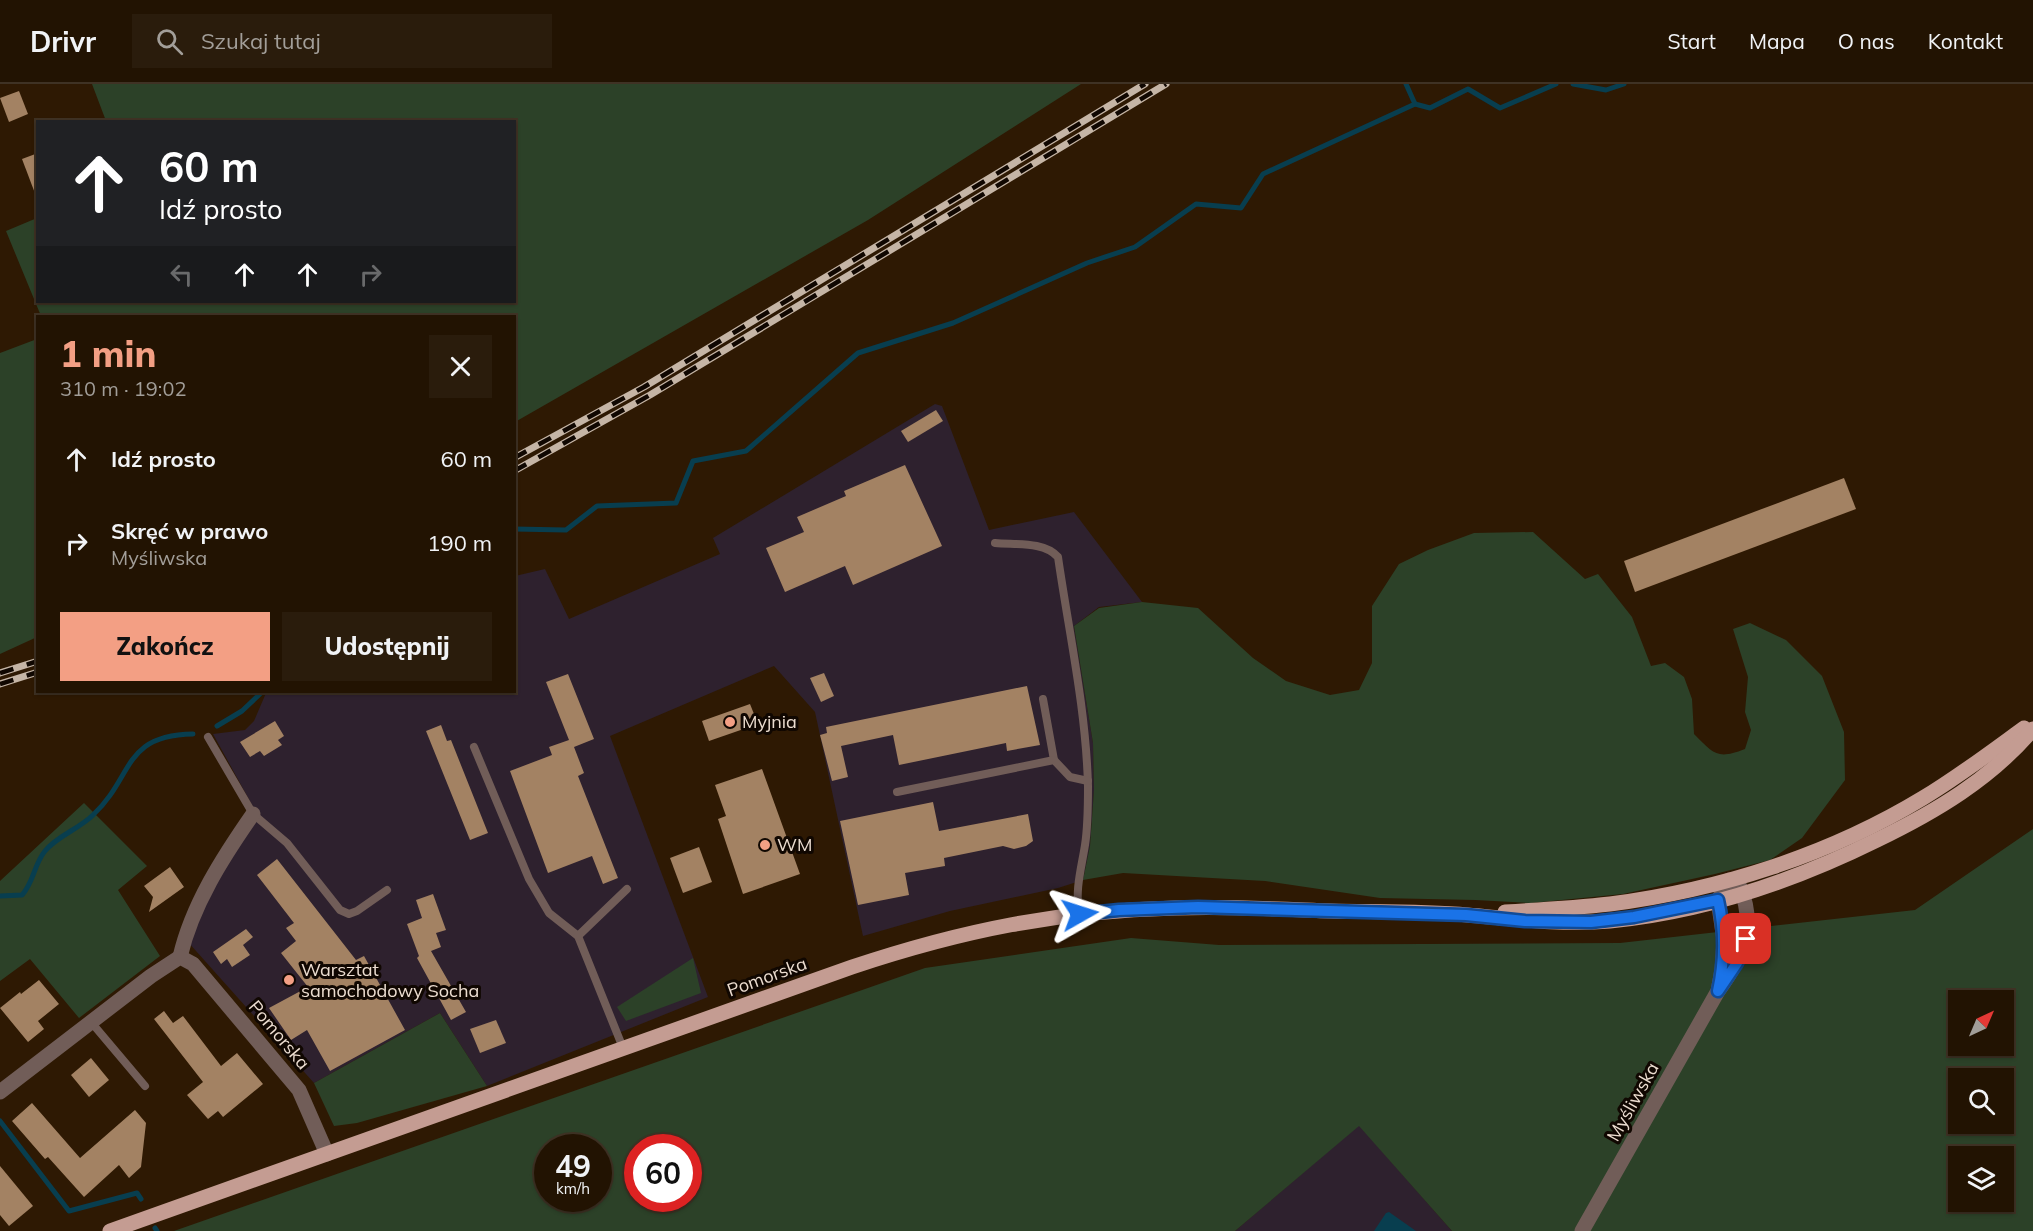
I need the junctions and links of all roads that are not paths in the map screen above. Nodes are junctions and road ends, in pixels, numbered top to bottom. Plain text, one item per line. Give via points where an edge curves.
1 (995, 543) dead end
2 (1043, 699) dead end
3 (2033, 723) edge
4 (2033, 729) edge
5 (208, 737) dead end
6 (474, 747) dead end
7 (1054, 760) junction
8 (1088, 781) junction
9 (897, 792) dead end
10 (253, 814) junction
11 (1729, 880) junction
12 (627, 889) dead end
13 (387, 890) dead end
14 (1743, 894) junction
15 (1718, 900) junction
16 (1080, 914) junction
17 (1466, 915) junction
18 (578, 936) junction
19 (180, 957) junction
20 (1718, 991) junction
21 (91, 1022) junction
22 (623, 1048) junction
23 (145, 1086) dead end
24 (0, 1092) edge
25 (327, 1154) junction
26 (120, 1230) edge
27 (1582, 1231) edge

1 - 8 lane via 1041,546 1058,557 1082,708
2 - 7 lane
3 - 11 main road via 1924,798 1861,831
4 - 14 main road via 1985,776 1917,820 1839,858
5 - 10 lane
6 - 18 lane via 529,879 549,913
7 - 8 lane via 1070,777
7 - 9 lane
8 - 16 lane via 1085,842 1076,894
10 - 13 lane via 286,843 340,910 349,914 357,911
10 - 19 street via 225,854 192,920
11 - 14 street
11 - 15 street
11 - 17 main road via 1608,904
12 - 18 lane
14 - 15 main road
14 - 20 street, Myśliwska via 1746,939 1737,963
15 - 17 main road via 1610,921 1525,921
15 - 20 street, Myśliwska via 1724,940
16 - 17 main road, Pomorska via 1178,907
16 - 22 main road, Pomorska via 996,927 921,945
18 - 22 lane
19 - 21 street
19 - 25 street, Pomorska via 193,964 299,1090
20 - 27 street, Myśliwska
21 - 23 lane
21 - 24 street
22 - 25 main road, Pomorska
25 - 26 main road, Pomorska

